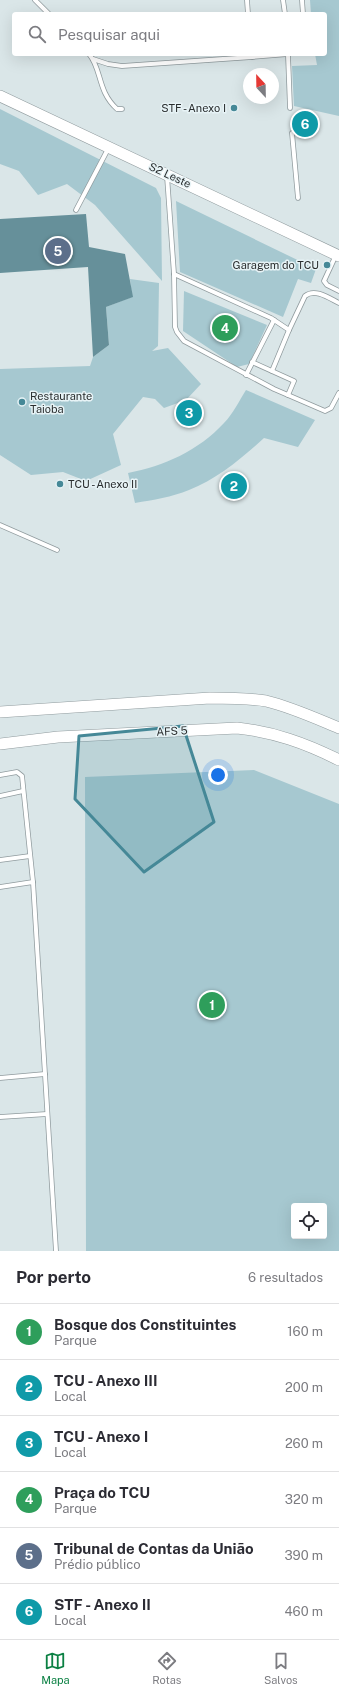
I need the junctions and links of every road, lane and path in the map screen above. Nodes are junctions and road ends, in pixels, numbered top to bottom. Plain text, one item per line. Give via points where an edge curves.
1 (35, 0) edge
2 (247, 0) edge
3 (283, 0) edge
4 (302, 0) edge
5 (47, 12) edge
6 (248, 12) edge
7 (284, 12) edge
8 (303, 12) edge
9 (91, 56) edge
10 (252, 56) edge
11 (288, 56) edge
12 (93, 59) junction
13 (1, 98) edge
14 (290, 108) dead end
15 (122, 109) dead end
16 (292, 133) dead end
17 (109, 146) junction
18 (167, 173) junction
19 (298, 198) dead end
20 (76, 210) dead end
21 (337, 255) edge
22 (174, 274) junction
23 (339, 291) edge
24 (339, 303) edge
25 (274, 320) junction
26 (289, 330) junction
27 (252, 362) junction
28 (272, 371) junction
29 (246, 375) junction
30 (339, 393) edge
31 (288, 395) junction
32 (0, 524) edge
33 (57, 550) dead end
34 (0, 712) edge
35 (339, 728) edge
36 (0, 744) edge
37 (339, 760) edge
38 (0, 775) edge
39 (23, 791) junction
40 (0, 796) edge
41 (30, 856) junction
42 (0, 860) edge
43 (32, 882) junction
44 (0, 887) edge
45 (44, 1074) junction
46 (0, 1078) edge
47 (47, 1114) junction
48 (0, 1118) edge
49 (56, 1251) edge

1 - 5 lane
2 - 6 lane
3 - 7 lane
4 - 8 lane
9 - 12 lane
10 - 12 lane via 122,66
11 - 14 lane
12 - 15 lane via 109,102 116,109
13 - 17 main road, S2 Leste
16 - 19 lane
17 - 18 main road, S2 Leste
17 - 20 lane
18 - 21 main road, S2 Leste
18 - 22 lane
21 - 23 lane via 324,281
22 - 25 lane
22 - 29 lane via 175,327 180,336
24 - 26 lane via 314,292 308,293
25 - 26 lane
25 - 27 lane
26 - 28 lane
27 - 28 lane
27 - 29 lane
28 - 31 lane via 294,382
29 - 31 lane
30 - 31 lane via 331,408 325,411
32 - 33 lane
34 - 35 main road via 241,698 266,701 301,711
36 - 37 main road, AFS 5 via 58,737 237,728 261,730
38 - 39 lane via 20,773
39 - 40 lane
39 - 41 lane
41 - 42 lane
41 - 43 lane
43 - 44 lane
43 - 45 lane
45 - 46 lane
45 - 47 lane
47 - 48 lane
47 - 49 lane

